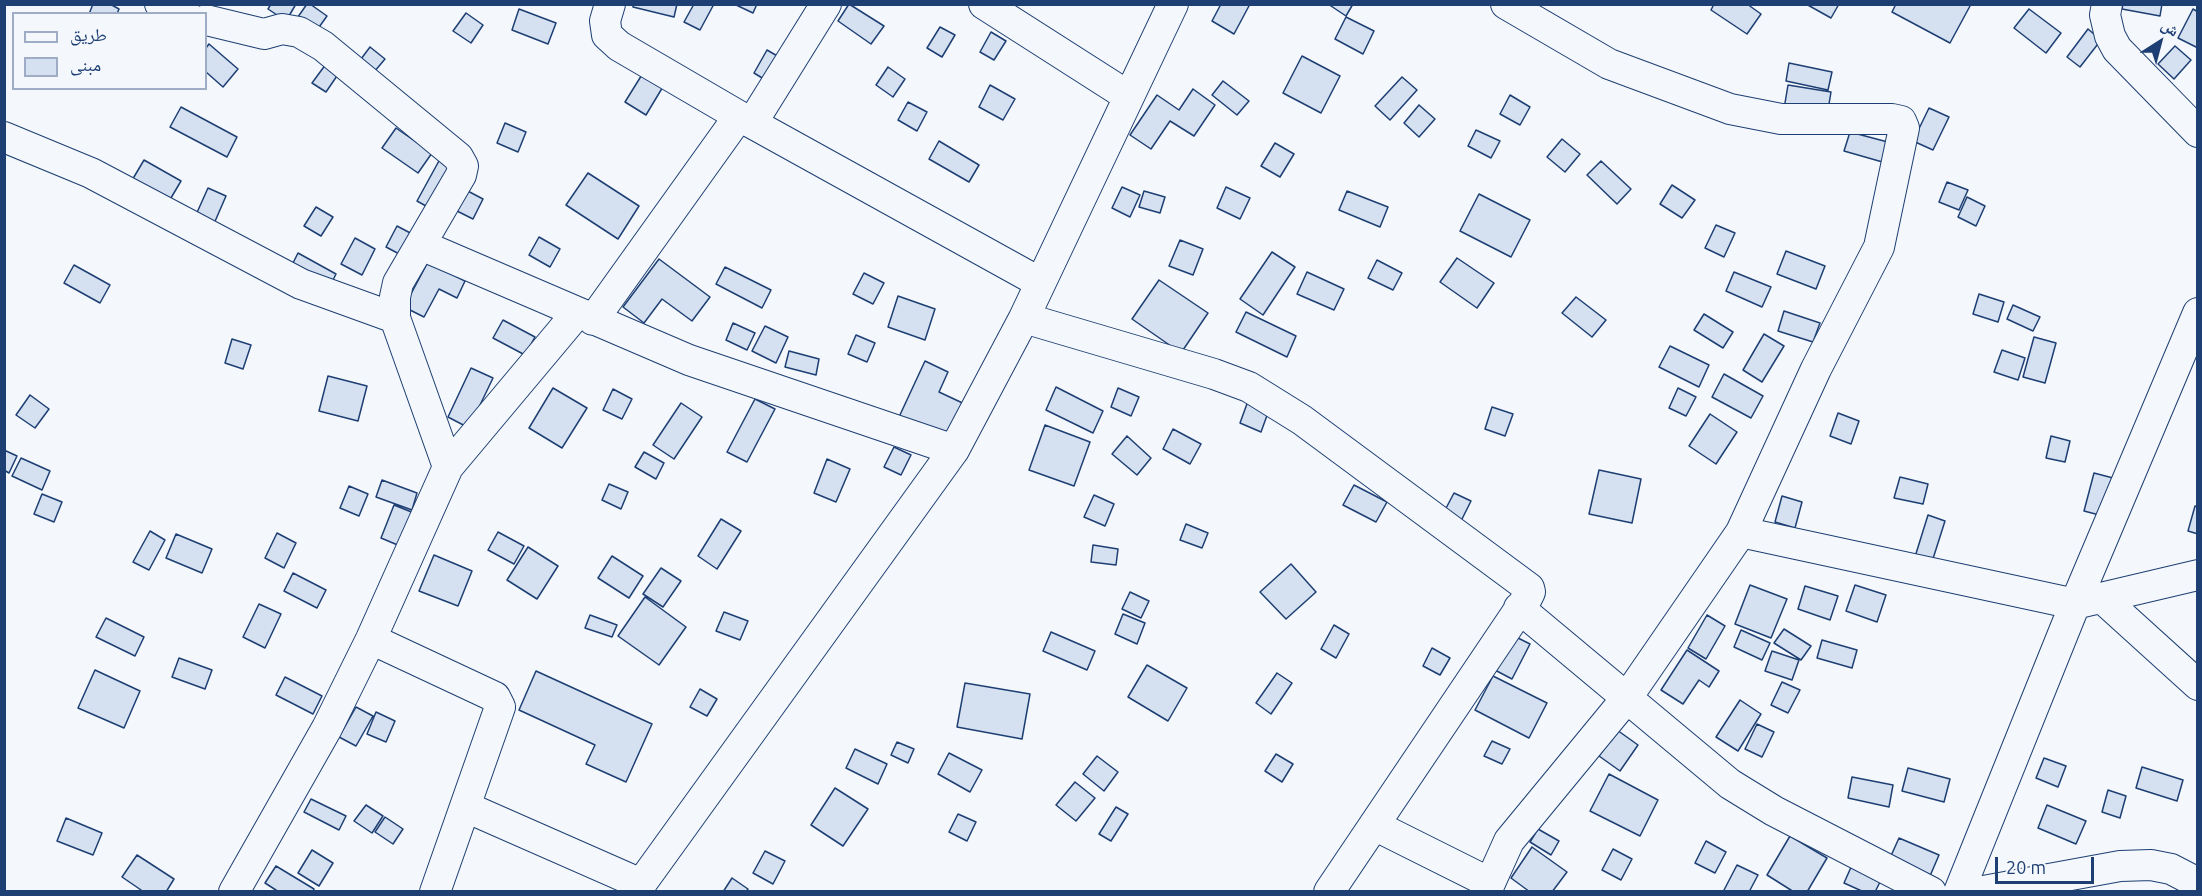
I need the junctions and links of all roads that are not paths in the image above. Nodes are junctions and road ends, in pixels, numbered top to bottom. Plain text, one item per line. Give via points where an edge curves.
1 (160, 4) edge
2 (610, 4) edge
3 (826, 4) edge
4 (984, 4) edge
5 (1173, 4) edge
6 (1506, 4) edge
7 (2107, 4) edge
8 (181, 12) edge
9 (215, 16) edge
10 (1128, 96) junction
11 (746, 120) junction
12 (2198, 132) edge
13 (4, 137) edge
14 (421, 245) junction
15 (1039, 282) junction
16 (2198, 313) edge
17 (585, 317) junction
18 (395, 318) junction
19 (1024, 318) junction
20 (954, 450) junction
21 (448, 467) junction
22 (1741, 532) junction
23 (2198, 575) edge
24 (2089, 601) junction
25 (1519, 608) junction
26 (371, 639) junction
27 (2198, 685) edge
28 (1626, 699) junction
29 (466, 807) junction
30 (1374, 825) junction
31 (2198, 883) edge
32 (1488, 887) edge
33 (641, 888) edge
34 (234, 891) edge
35 (435, 891) edge
36 (1329, 891) edge
37 (1931, 891) edge
38 (1959, 891) edge
39 (1978, 891) edge

1 - 8 street
2 - 11 street via 605,21 607,35 619,46
3 - 11 street
4 - 10 street
5 - 10 street
6 - 22 street via 1609,64 1730,109 1781,119 1892,119 1901,121 1905,128 1879,247 1816,369
7 - 12 street via 2110,36 2117,49
9 - 14 street via 264,34 282,29 299,32 323,46 458,158 464,166
10 - 15 street
11 - 15 street
11 - 17 street
13 - 18 street via 92,173 301,284
14 - 17 street
14 - 18 street via 398,283
15 - 19 street
16 - 24 street
17 - 20 street via 689,360
17 - 21 street
18 - 21 street
19 - 20 street
19 - 25 street via 1249,387 1302,420 1529,588
20 - 33 street
21 - 26 street
22 - 24 street
22 - 28 street
23 - 24 street
24 - 27 street
24 - 38 street
25 - 28 street
25 - 30 street
26 - 29 street via 495,697 500,707
26 - 34 street via 327,728
28 - 32 street via 1509,841
28 - 37 street via 1730,784 1774,811
29 - 33 street
29 - 35 street
30 - 32 street
30 - 36 street
31 - 39 street via 2171,869 2120,866

